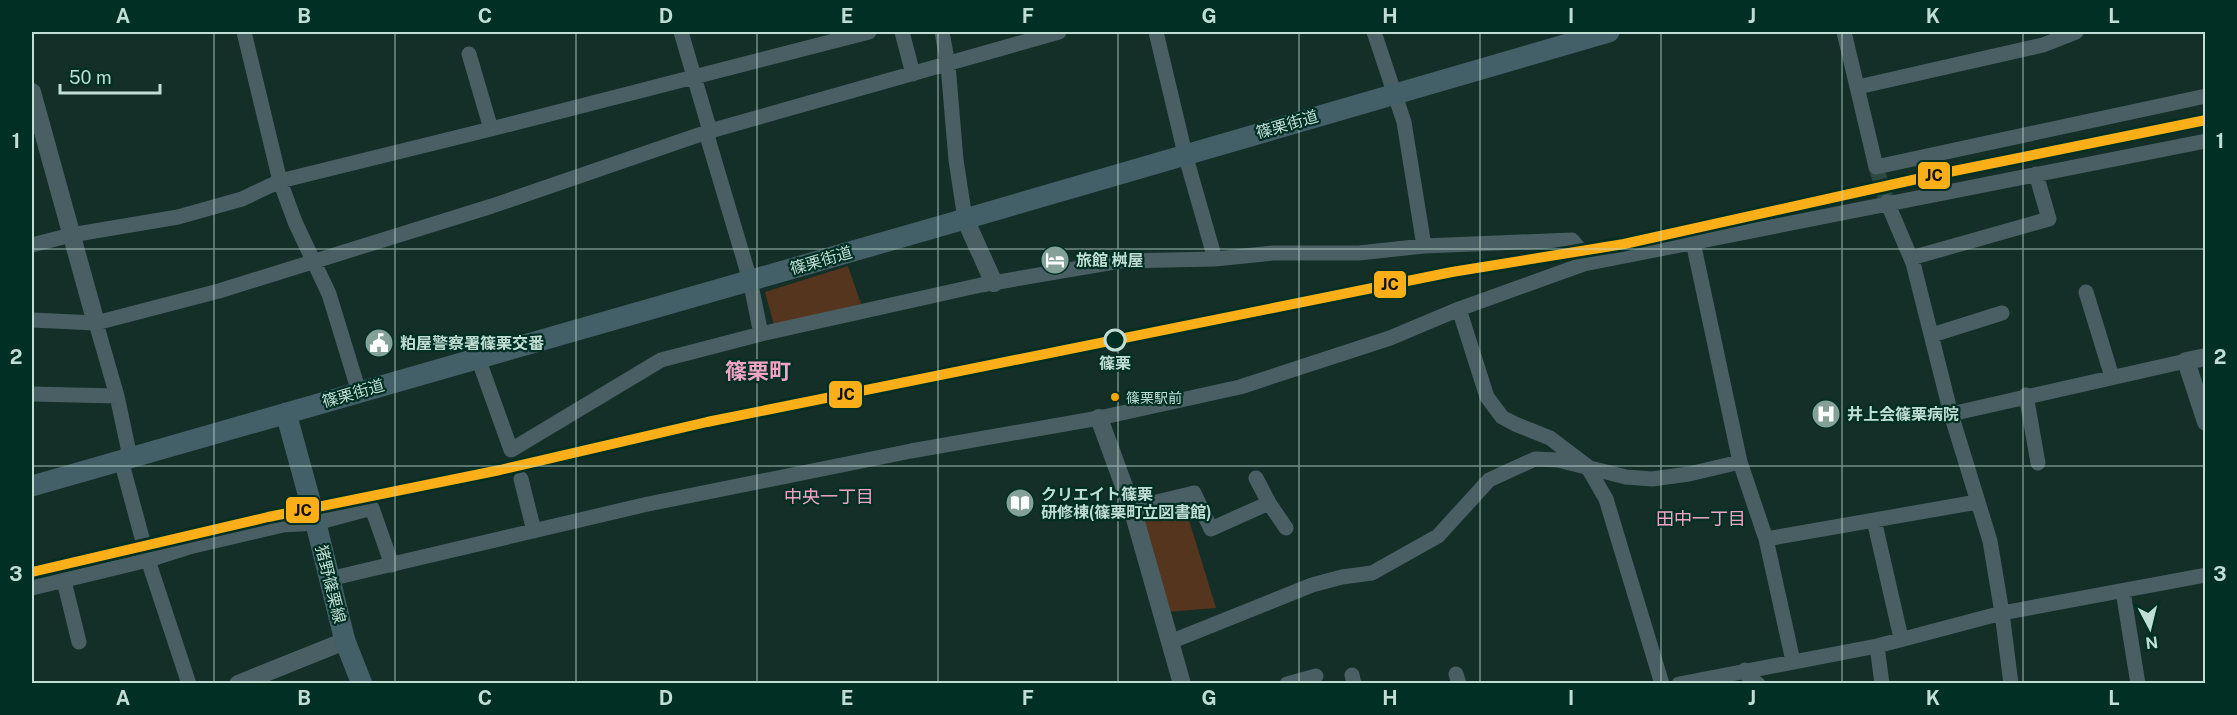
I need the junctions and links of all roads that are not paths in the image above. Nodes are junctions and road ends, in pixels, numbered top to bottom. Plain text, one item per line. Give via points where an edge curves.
1 (244, 32) edge
2 (681, 32) edge
3 (869, 32) edge
4 (902, 32) edge
5 (942, 32) edge
6 (1059, 32) edge
7 (1156, 32) edge
8 (1374, 32) edge
9 (1609, 32) edge
10 (1844, 32) edge
11 (2076, 32) edge
12 (469, 54) dead end
13 (948, 65) junction
14 (913, 74) junction
15 (694, 77) junction
16 (1858, 87) junction
17 (32, 92) edge
18 (1394, 93) junction
19 (2205, 96) edge
20 (491, 129) junction
21 (710, 131) junction
22 (2205, 141) edge
23 (1185, 154) junction
24 (2036, 174) junction
25 (280, 181) junction
26 (1887, 202) junction
27 (965, 219) junction
28 (70, 236) junction
29 (1693, 242) junction
30 (32, 245) edge
31 (1424, 246) junction
32 (1911, 258) junction
33 (1215, 259) junction
34 (314, 261) junction
35 (1584, 264) junction
36 (750, 280) junction
37 (994, 284) junction
38 (2086, 292) dead end
39 (1459, 309) junction
40 (2002, 313) dead end
41 (32, 320) edge
42 (96, 323) junction
43 (761, 334) junction
44 (1932, 335) junction
45 (2205, 357) edge
46 (478, 358) junction
47 (2186, 361) junction
48 (2112, 377) junction
49 (358, 392) junction
50 (32, 394) edge
51 (2026, 395) junction
52 (117, 396) junction
53 (286, 413) junction
54 (1951, 414) junction
55 (1099, 418) junction
56 (2205, 422) edge
57 (126, 459) junction
58 (1740, 462) junction
59 (2038, 463) dead end
60 (1587, 466) junction
61 (1256, 478) dead end
62 (521, 479) dead end
63 (32, 486) edge
64 (1977, 502) junction
65 (1269, 503) junction
66 (1132, 508) junction
67 (1874, 520) junction
68 (316, 524) junction
69 (1287, 528) dead end
70 (534, 531) junction
71 (1766, 539) junction
72 (148, 560) junction
73 (392, 565) junction
74 (2205, 575) edge
75 (329, 579) junction
76 (64, 581) junction
77 (32, 588) edge
78 (2123, 591) junction
79 (2002, 613) junction
80 (1902, 638) junction
81 (345, 641) junction
82 (79, 642) dead end
83 (1170, 642) junction
84 (1877, 646) junction
85 (1793, 661) junction
86 (1745, 670) junction
87 (1316, 676) dead end
88 (189, 684) edge
89 (238, 684) edge
90 (362, 684) edge
91 (1182, 684) edge
92 (1287, 684) edge
93 (1662, 684) edge
94 (1679, 684) edge
95 (1758, 684) edge
96 (1882, 684) edge
97 (2012, 684) edge
98 (2138, 684) edge

1 - 25 street
2 - 15 street
3 - 15 street
4 - 14 street
5 - 13 street
6 - 13 street
7 - 23 street
8 - 18 street
9 - 18 main road, 篠栗街道
10 - 16 street
11 - 16 street via 2043,45
12 - 20 street
13 - 14 street
13 - 27 street
14 - 21 street
15 - 20 street
15 - 21 street
16 - 19 street via 1876,167
17 - 28 street
18 - 23 main road, 篠栗街道
18 - 31 street via 1404,123
20 - 25 street
21 - 34 street via 492,206
21 - 36 street via 708,139
22 - 24 street
23 - 27 main road, 篠栗街道
23 - 33 street
24 - 26 street
24 - 32 street via 2049,219
25 - 28 street via 242,199 178,217
25 - 34 street
26 - 29 street
26 - 32 street
27 - 36 main road, 篠栗街道
27 - 37 street
28 - 30 street
28 - 42 street
29 - 35 street
29 - 58 street
31 - 33 street
31 - 35 street via 1572,240 1582,253
32 - 44 street
33 - 37 street via 1120,261
34 - 42 street
34 - 49 street
35 - 39 street
36 - 43 street
36 - 46 main road, 篠栗街道
37 - 43 street
38 - 48 street
39 - 55 street via 1390,338 1240,387
39 - 60 street via 1487,397 1502,417 1551,438
40 - 44 street
41 - 42 street
42 - 52 street
43 - 46 street via 661,360 512,450
44 - 54 street
45 - 47 street
46 - 49 main road, 篠栗街道
47 - 48 street
47 - 56 street
48 - 51 street
49 - 53 main road, 篠栗街道
50 - 52 street
51 - 54 street
51 - 59 street
52 - 57 street
53 - 57 main road, 篠栗街道
53 - 68 main road, 猪野篠栗線
54 - 64 street
55 - 66 street
55 - 70 street via 911,451
57 - 63 main road, 篠栗街道
57 - 72 street
58 - 60 street via 1652,479 1626,477
58 - 71 street
60 - 83 street via 1535,459 1489,480 1438,536 1372,573 1312,585
60 - 93 street via 1606,500
61 - 65 street
62 - 70 street
64 - 67 street
64 - 79 street via 1990,541
65 - 66 street via 1210,529 1194,493
65 - 69 street
66 - 83 street
67 - 71 street
67 - 80 street
68 - 72 street via 283,525
68 - 73 street via 372,508
68 - 75 main road, 猪野篠栗線
70 - 73 street
71 - 85 street
72 - 76 street
72 - 88 street
73 - 75 street
74 - 78 street
75 - 81 main road, 猪野篠栗線
76 - 77 street
76 - 82 street
78 - 79 street
78 - 98 street
79 - 80 street
79 - 97 street
80 - 84 street
81 - 89 street
81 - 90 main road, 猪野篠栗線
83 - 91 street
84 - 85 street
84 - 96 street
85 - 86 street
86 - 94 street
86 - 95 street
87 - 92 street

